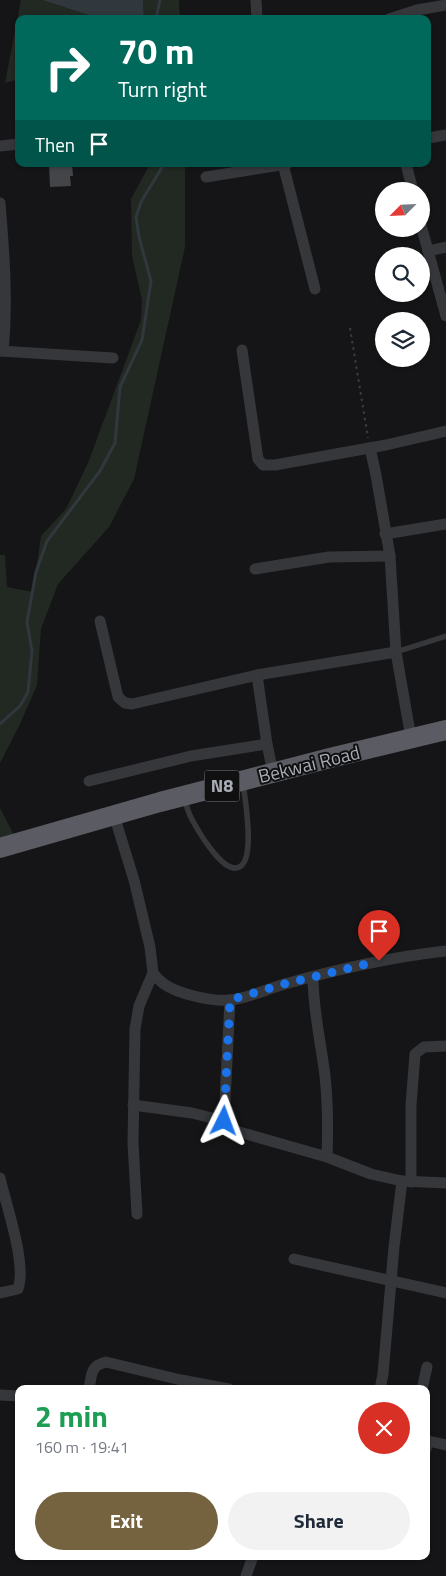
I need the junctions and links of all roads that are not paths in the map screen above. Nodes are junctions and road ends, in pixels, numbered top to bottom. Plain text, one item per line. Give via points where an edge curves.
1 (256, 0) edge
2 (416, 5) edge
3 (446, 5) edge
4 (257, 15) edge
5 (397, 15) edge
6 (446, 135) edge
7 (431, 138) edge
8 (15, 144) edge
9 (0, 146) edge
10 (266, 167) edge
11 (285, 167) edge
12 (407, 167) edge
13 (206, 177) dead end
14 (411, 182) edge
15 (0, 203) edge
16 (446, 247) edge
17 (430, 251) edge
18 (430, 258) edge
19 (315, 289) dead end
20 (446, 316) edge
21 (242, 350) dead end
22 (2, 351) edge
23 (114, 358) dead end
24 (446, 431) edge
25 (370, 448) junction
26 (446, 524) edge
27 (385, 534) junction
28 (390, 556) junction
29 (255, 568) dead end
30 (100, 621) dead end
31 (446, 636) edge
32 (396, 652) junction
33 (257, 675) junction
34 (446, 730) edge
35 (412, 738) junction
36 (267, 744) junction
37 (273, 772) junction
38 (89, 781) dead end
39 (243, 781) junction
40 (183, 796) junction
41 (114, 815) junction
42 (0, 848) edge
43 (446, 951) edge
44 (153, 974) junction
45 (313, 976) junction
46 (230, 1000) junction
47 (446, 1046) edge
48 (133, 1106) junction
49 (224, 1121) junction
50 (327, 1157) junction
51 (0, 1178) edge
52 (406, 1181) junction
53 (446, 1183) edge
54 (137, 1214) dead end
55 (294, 1259) dead end
56 (391, 1281) junction
57 (0, 1293) edge
58 (446, 1293) edge
59 (427, 1367) dead end
60 (90, 1385) edge
61 (208, 1385) edge
62 (381, 1385) edge
63 (423, 1385) edge
64 (0, 1395) edge
65 (15, 1396) edge
66 (430, 1443) edge
67 (446, 1445) edge
68 (252, 1560) edge
69 (246, 1576) edge

1 - 4 street
2 - 3 street
2 - 5 street
6 - 7 street
8 - 9 street
10 - 13 street
11 - 19 street
12 - 14 street
15 - 22 street via 6,323
16 - 17 street
18 - 20 street
21 - 25 street via 258,459 263,465
22 - 23 street
24 - 25 street
25 - 27 street
26 - 27 street
27 - 28 street
28 - 29 street via 329,557
28 - 32 street
30 - 33 street via 118,697 125,703
31 - 32 lane
32 - 33 street
32 - 35 street
33 - 36 street
34 - 35 highway, Bekwai Road / N8
35 - 37 highway, Bekwai Road / N8
36 - 37 street
36 - 38 street via 191,756
37 - 39 highway, Bekwai Road / N8
39 - 40 highway, Bekwai Road / N8
39 - 40 lane via 249,829 247,849 240,867 224,865 212,851 193,822
40 - 41 highway, Bekwai Road / N8
41 - 42 highway, Bekwai Road / N8
41 - 44 street via 134,880
43 - 45 street via 409,955
44 - 46 street via 176,990 198,997
44 - 48 street via 139,1006 135,1030
45 - 46 street
45 - 50 street via 325,1077
46 - 49 street
47 - 52 street via 424,1047 416,1054
48 - 49 street via 192,1113
48 - 54 street
49 - 50 street via 232,1130
50 - 52 street via 371,1174
51 - 57 street via 19,1256 20,1284 18,1289
52 - 53 street
52 - 56 street
55 - 56 street
56 - 58 street
56 - 62 street
59 - 63 street
60 - 61 street via 93,1370 106,1362
64 - 65 street
66 - 67 street
68 - 69 street

